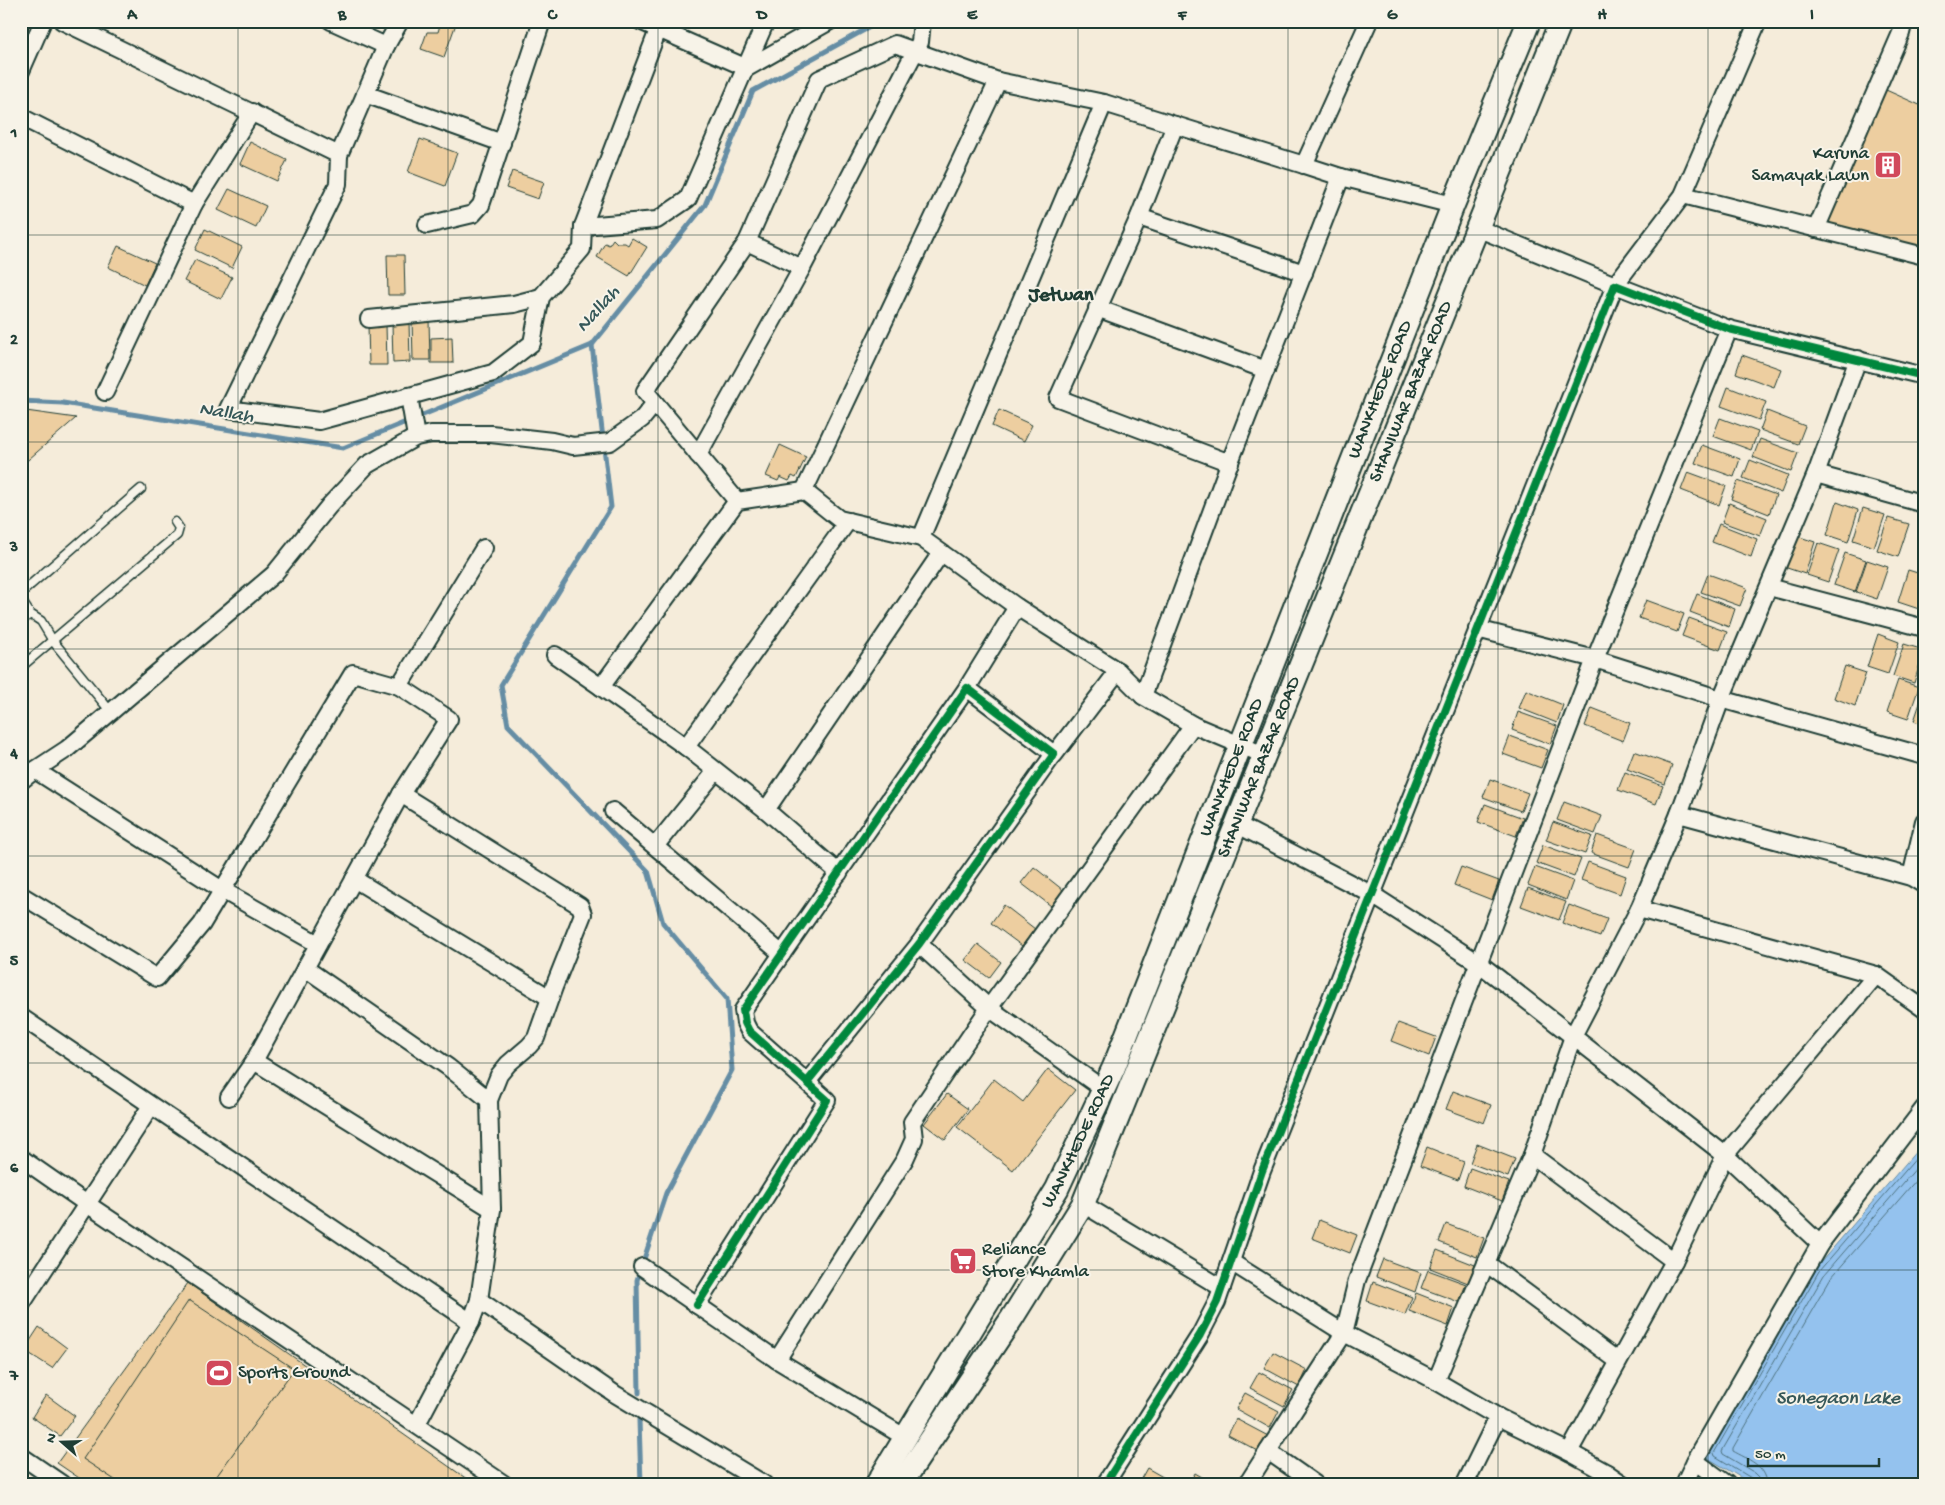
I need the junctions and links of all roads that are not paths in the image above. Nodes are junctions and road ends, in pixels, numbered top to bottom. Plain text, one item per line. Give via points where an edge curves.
1 (43, 21) edge
2 (62, 21) edge
3 (331, 21) edge
4 (400, 21) edge
5 (542, 21) edge
6 (766, 21) edge
7 (830, 21) edge
8 (922, 21) edge
9 (1368, 21) edge
10 (1529, 21) edge
11 (1561, 21) edge
12 (1758, 21) edge
13 (1904, 21) edge
14 (649, 24) edge
15 (386, 46) junction
16 (917, 46) junction
17 (746, 68) junction
18 (21, 71) edge
19 (998, 81) junction
20 (365, 94) junction
21 (1104, 103) junction
22 (252, 112) junction
23 (21, 117) edge
24 (1175, 125) junction
25 (502, 143) junction
26 (339, 155) junction
27 (1304, 165) junction
28 (1341, 177) junction
29 (1683, 195) junction
30 (194, 204) junction
31 (1453, 205) junction
32 (1139, 217) junction
33 (427, 225) dead end
34 (583, 226) junction
35 (1477, 228) junction
36 (1816, 229) junction
37 (748, 242) junction
38 (1924, 256) edge
39 (802, 268) junction
40 (1304, 273) junction
41 (1615, 285) junction
42 (541, 297) junction
43 (1097, 308) junction
44 (369, 318) dead end
45 (1728, 329) junction
46 (1858, 359) junction
47 (1266, 370) junction
48 (1924, 376) edge
49 (105, 392) dead end
50 (409, 396) junction
51 (655, 404) junction
52 (416, 437) junction
53 (698, 455) junction
54 (1230, 463) junction
55 (1816, 474) junction
56 (141, 489) dead end
57 (804, 491) junction
58 (737, 501) junction
59 (1924, 504) edge
60 (848, 521) junction
61 (175, 522) dead end
62 (922, 538) junction
63 (484, 548) dead end
64 (941, 553) junction
65 (1769, 587) junction
66 (21, 593) edge
67 (21, 600) edge
68 (1017, 607) junction
69 (30, 614) junction
70 (21, 621) edge
71 (1924, 628) edge
72 (1477, 629) junction
73 (53, 641) junction
74 (555, 655) dead end
75 (1595, 659) junction
76 (21, 667) edge
77 (1118, 671) junction
78 (399, 686) junction
79 (601, 687) junction
80 (967, 688) junction
81 (1143, 696) junction
82 (1721, 699) junction
83 (112, 712) junction
84 (1193, 725) junction
85 (1240, 746) junction
86 (686, 747) junction
87 (1054, 755) junction
88 (1264, 756) junction
89 (1924, 756) edge
90 (34, 770) junction
91 (716, 771) junction
92 (21, 781) edge
93 (401, 794) junction
94 (766, 810) junction
95 (613, 811) dead end
96 (1679, 814) junction
97 (1924, 821) edge
98 (1236, 824) junction
99 (656, 845) junction
100 (839, 873) junction
101 (354, 880) junction
102 (1917, 881) edge
103 (222, 890) junction
104 (1371, 894) junction
105 (21, 895) edge
106 (1639, 909) junction
107 (318, 944) junction
108 (919, 944) junction
109 (782, 954) junction
110 (1480, 964) junction
111 (305, 968) junction
112 (1876, 975) junction
113 (550, 998) junction
114 (989, 1008) junction
115 (1924, 1009) edge
116 (21, 1017) edge
117 (1573, 1036) junction
118 (254, 1061) junction
119 (807, 1082) junction
120 (1103, 1089) junction
121 (229, 1097) dead end
122 (489, 1100) junction
123 (151, 1106) junction
124 (1924, 1108) edge
125 (1532, 1155) junction
126 (1724, 1155) junction
127 (21, 1158) edge
128 (87, 1204) junction
129 (1083, 1204) junction
130 (492, 1209) junction
131 (1820, 1244) junction
132 (1674, 1261) junction
133 (1231, 1262) junction
134 (1486, 1263) junction
135 (642, 1267) dead end
136 (1222, 1288) junction
137 (479, 1300) junction
138 (21, 1305) edge
139 (697, 1305) junction
140 (471, 1322) junction
141 (1344, 1332) junction
142 (777, 1360) junction
143 (1618, 1361) junction
144 (1436, 1381) junction
145 (1498, 1417) junction
146 (417, 1424) junction
147 (906, 1438) junction
148 (1268, 1451) junction
149 (1569, 1452) junction
150 (21, 1456) edge
151 (1695, 1461) junction
152 (1604, 1479) edge
153 (62, 1484) edge
154 (504, 1484) edge
155 (764, 1484) edge
156 (877, 1484) edge
157 (901, 1484) edge
158 (1106, 1484) edge
159 (1247, 1484) edge
160 (1315, 1484) edge
161 (1465, 1484) edge
162 (1623, 1484) edge
163 (1684, 1484) edge
164 (1726, 1484) edge

1 - 18 street
2 - 22 street
3 - 15 street
4 - 15 street
5 - 25 street
6 - 17 street
7 - 17 street
8 - 16 street
9 - 27 street
10 - 31 main road, WANKHEDE ROAD
11 - 35 main road, SHANIWAR BAZAR ROAD
12 - 29 street
13 - 36 street
14 - 17 street
14 - 34 street
15 - 20 street
16 - 19 street
16 - 37 street via 895,44 819,79
16 - 39 street
17 - 34 street via 688,199 657,220
19 - 21 street
19 - 57 street
20 - 25 street
20 - 26 street
21 - 24 street
21 - 62 street
22 - 26 street
22 - 30 street
23 - 30 street
24 - 27 street
24 - 32 street
25 - 33 street via 481,205 473,214
26 - 50 street via 338,184 228,409 319,421
27 - 28 street
28 - 31 street
28 - 40 street
29 - 36 street
29 - 41 street
30 - 49 street
31 - 85 main road, WANKHEDE ROAD
32 - 40 street
32 - 43 street
34 - 42 street via 582,249
35 - 41 street
35 - 88 main road, SHANIWAR BAZAR ROAD
36 - 38 street
37 - 39 street
37 - 51 street via 645,391
39 - 53 street
40 - 47 street
41 - 45 street
41 - 72 street
42 - 44 street via 514,304
42 - 50 street via 532,343 493,373
43 - 47 street
43 - 54 street via 1058,398
45 - 46 street
45 - 75 street
46 - 48 street
46 - 55 street
47 - 54 street
50 - 52 street
51 - 52 street via 642,420 610,442 573,446 491,434
51 - 53 street
52 - 83 street via 367,465 274,574
53 - 58 street
54 - 81 street
55 - 59 street
55 - 65 street
56 - 66 lane
57 - 58 street
57 - 60 street via 839,519
58 - 79 street
60 - 62 street
60 - 86 street
61 - 73 lane via 179,528 177,536
62 - 64 street
63 - 78 street
64 - 68 street
64 - 94 street
65 - 71 street
65 - 82 street
67 - 69 lane
68 - 77 street
68 - 80 street
69 - 70 lane
69 - 73 lane via 41,621
72 - 75 street
72 - 104 street
73 - 76 lane
73 - 83 lane
74 - 79 street
75 - 82 street
75 - 110 street
77 - 81 street
77 - 87 street
78 - 93 street via 449,719
78 - 103 street via 353,674
79 - 86 street
80 - 87 street
80 - 100 street
81 - 84 street
82 - 89 street
82 - 96 street
83 - 90 street via 67,749
84 - 85 street
84 - 114 street
85 - 88 street
85 - 120 main road, WANKHEDE ROAD
86 - 91 street
87 - 108 street
88 - 98 main road, SHANIWAR BAZAR ROAD
90 - 92 street
90 - 103 street
91 - 94 street
91 - 99 street
93 - 101 street
93 - 113 street via 583,909
94 - 100 street
95 - 99 street
96 - 102 street
96 - 106 street
97 - 102 street
98 - 104 street
98 - 129 main road, SHANIWAR BAZAR ROAD
99 - 109 street
100 - 109 street
101 - 107 street
101 - 113 street
103 - 105 street via 202,924 157,978
103 - 107 street
104 - 110 street
104 - 133 street via 1262,1170
106 - 112 street
106 - 117 street
107 - 111 street
108 - 114 street
108 - 119 street
109 - 119 street via 743,1010 745,1023 749,1031
110 - 117 street
110 - 141 street via 1357,1280
111 - 118 street
111 - 122 street via 448,1067
112 - 115 street
112 - 126 street
113 - 122 street via 536,1038 508,1064
114 - 120 street
114 - 142 street via 912,1122 914,1139 906,1159
116 - 123 street
117 - 125 street
117 - 126 street
118 - 121 street
118 - 130 street
119 - 139 street via 827,1100
120 - 147 main road, WANKHEDE ROAD via 1057,1189
122 - 130 street
123 - 128 street
123 - 140 street
124 - 131 street
125 - 132 street
125 - 134 street
126 - 131 street
126 - 132 street
127 - 128 street
128 - 138 street
128 - 146 street
129 - 136 street
129 - 157 main road, SHANIWAR BAZAR ROAD via 1012,1318
130 - 137 street
131 - 151 street
132 - 143 street
133 - 136 street
133 - 141 street
134 - 143 street
134 - 144 street
135 - 139 street
136 - 158 street via 1200,1335
137 - 140 street
137 - 155 street via 615,1394
139 - 142 street
140 - 146 street
141 - 144 street
141 - 148 street
142 - 147 street
143 - 149 street
144 - 145 street
145 - 149 street
145 - 161 street
146 - 154 street
147 - 156 main road, WANKHEDE ROAD
148 - 159 street
148 - 160 street
149 - 152 street
150 - 153 street
151 - 163 street
151 - 164 street
152 - 162 street

